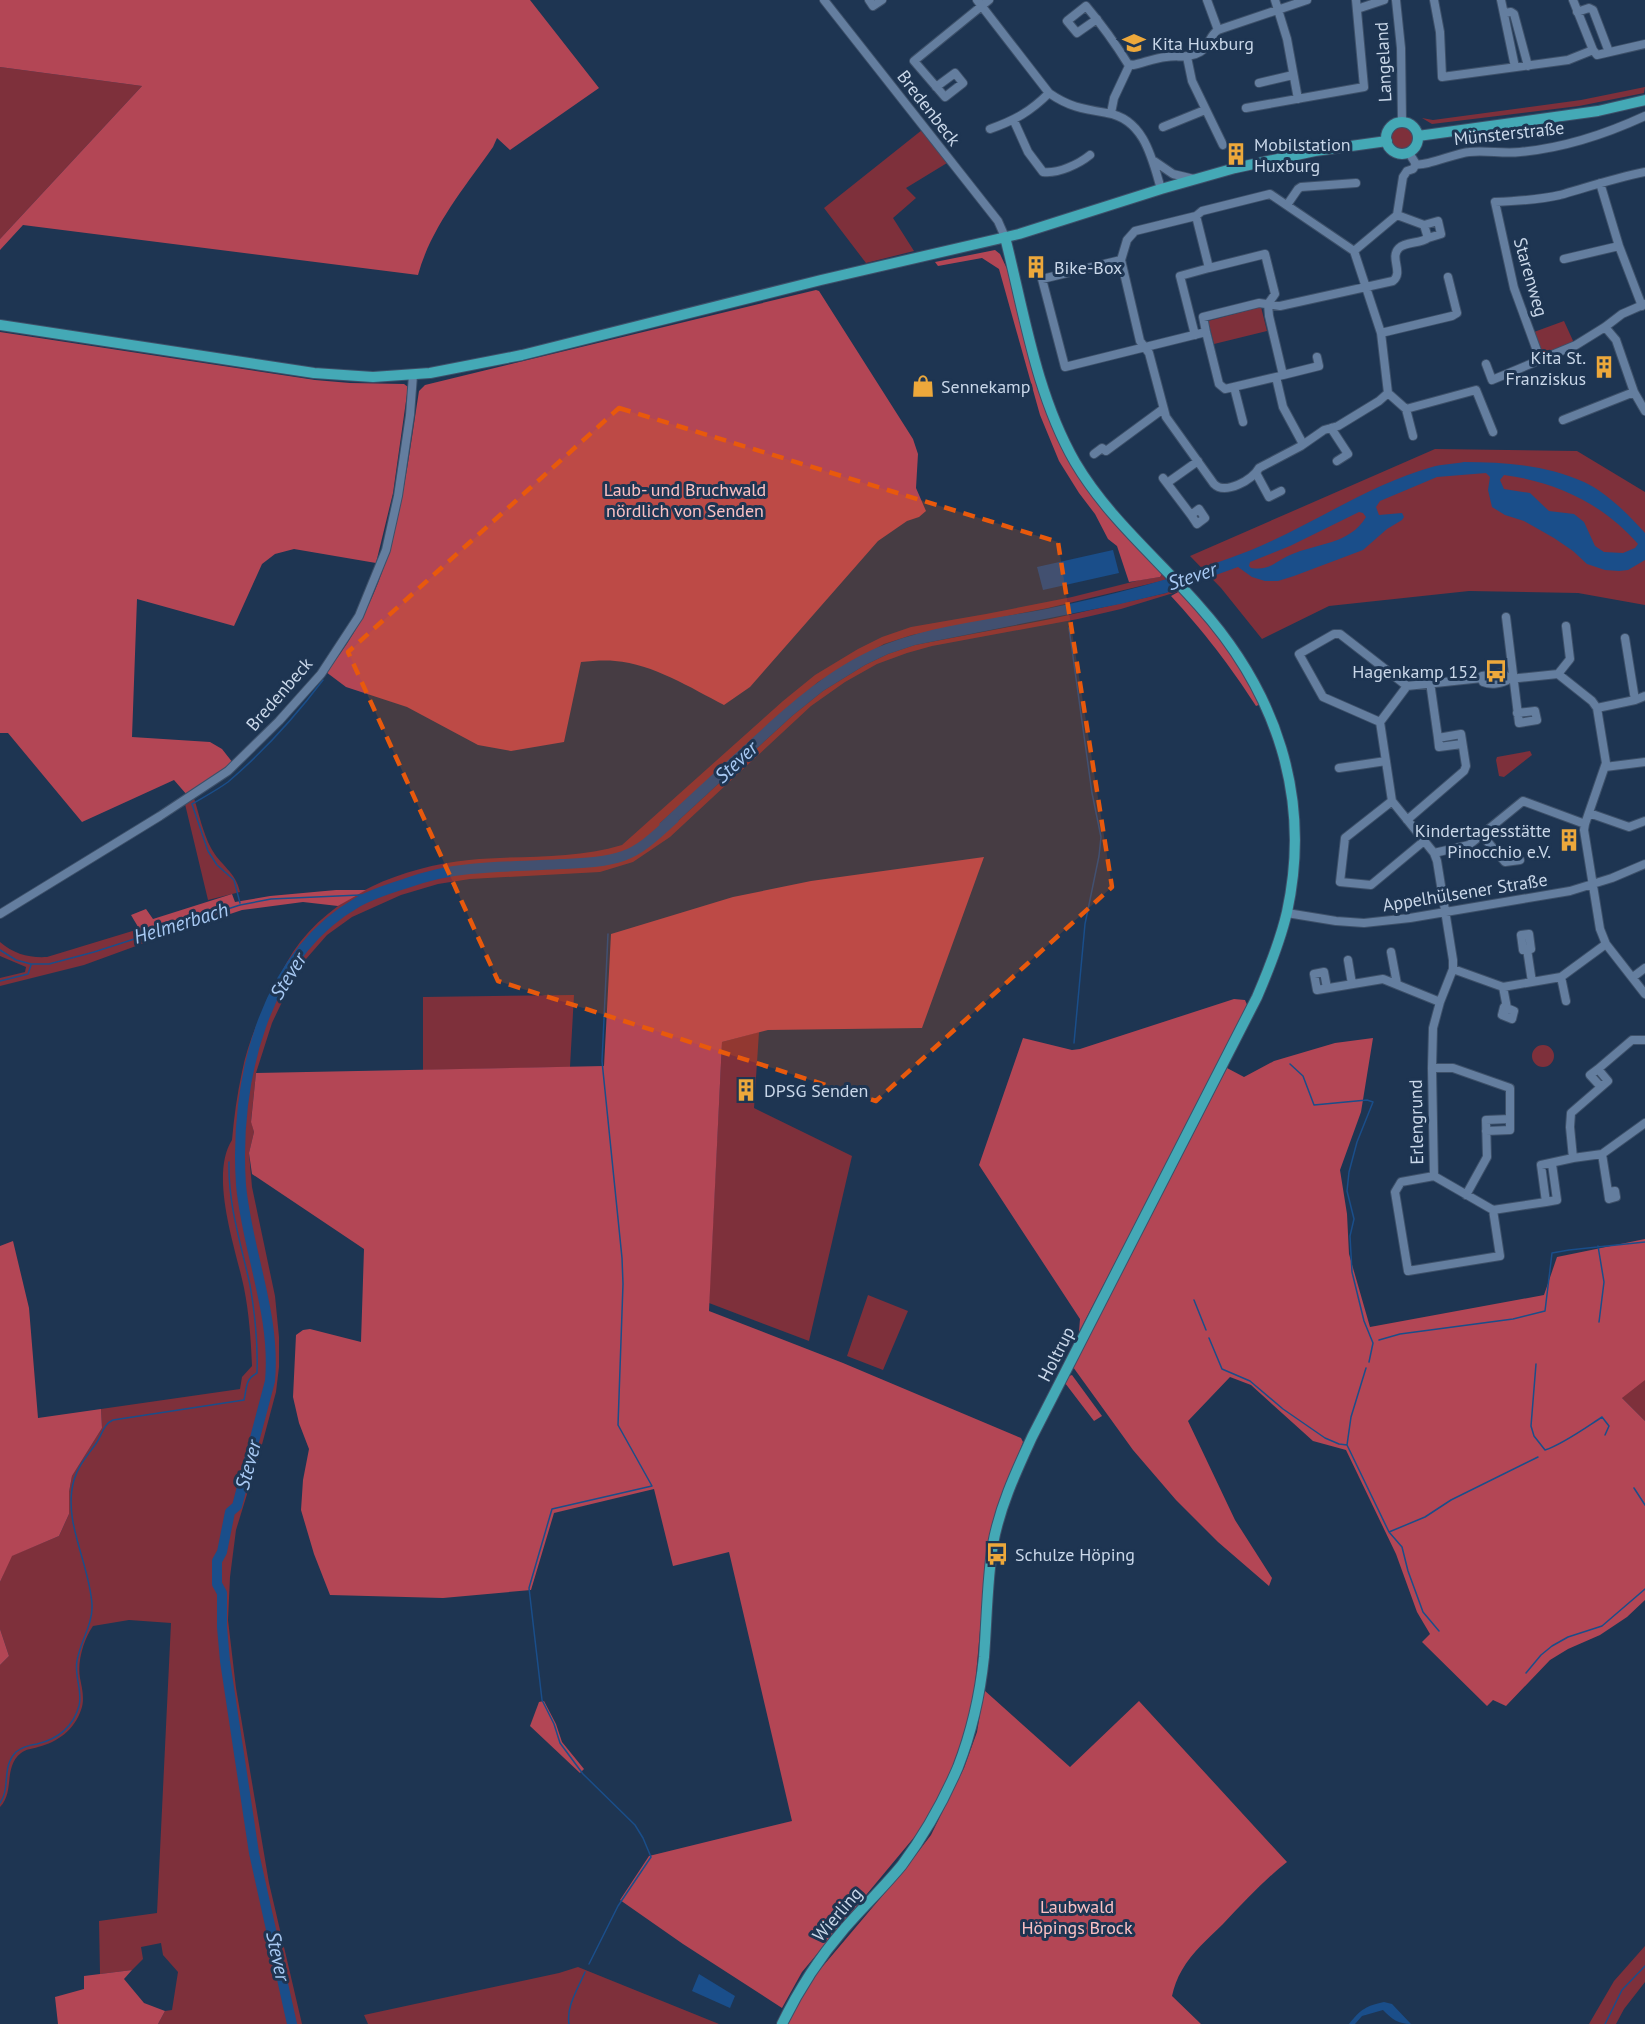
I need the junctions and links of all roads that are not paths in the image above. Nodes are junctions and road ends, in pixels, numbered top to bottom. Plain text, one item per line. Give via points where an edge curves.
1 (824, 0) edge
2 (869, 0) edge
3 (882, 0) edge
4 (1208, 0) edge
5 (1275, 0) edge
6 (1307, 0) edge
7 (1384, 0) edge
8 (1396, 0) edge
9 (1434, 0) edge
10 (1501, 0) edge
11 (1573, 0) edge
12 (982, 2) edge
13 (1356, 5) edge
14 (1277, 10) junction
15 (1578, 12) junction
16 (1504, 13) junction
17 (1097, 19) dead end
18 (1599, 26) junction
19 (1218, 30) junction
20 (1586, 32) junction
21 (1522, 42) junction
22 (1511, 44) junction
23 (1645, 44) edge
24 (1593, 50) junction
25 (1609, 52) junction
26 (1186, 57) junction
27 (1130, 66) junction
28 (1528, 66) junction
29 (1515, 67) junction
30 (1293, 75) junction
31 (1258, 83) dead end
32 (936, 87) dead end
33 (1049, 93) junction
34 (1298, 99) junction
35 (1645, 100) edge
36 (1246, 108) dead end
37 (1205, 110) junction
38 (1111, 113) junction
39 (1645, 116) edge
40 (1014, 121) junction
41 (1402, 122) junction
42 (1163, 127) dead end
43 (990, 129) dead end
44 (1418, 136) junction
45 (1387, 141) junction
46 (1223, 145) dead end
47 (1409, 153) junction
48 (1090, 155) dead end
49 (1153, 161) junction
50 (1416, 164) junction
51 (1645, 172) edge
52 (1196, 179) junction
53 (1356, 183) dead end
54 (1599, 183) junction
55 (1161, 189) junction
56 (1287, 205) junction
57 (1397, 215) junction
58 (1196, 216) junction
59 (1424, 225) junction
60 (1005, 237) junction
61 (1428, 238) junction
62 (1619, 246) junction
63 (1354, 251) junction
64 (1564, 259) dead end
65 (1121, 260) junction
66 (1209, 268) junction
67 (1448, 277) dead end
68 (1364, 287) junction
69 (1268, 304) junction
70 (1643, 305) edge
71 (0, 325) edge
72 (1605, 327) junction
73 (1206, 332) junction
74 (1381, 333) junction
75 (1195, 334) junction
76 (1144, 346) junction
77 (1317, 357) dead end
78 (1540, 360) junction
79 (1486, 364) dead end
80 (413, 375) junction
81 (1280, 376) junction
82 (1234, 387) junction
83 (1634, 392) junction
84 (1388, 393) junction
85 (1163, 408) junction
86 (1407, 408) junction
87 (1645, 411) edge
88 (1563, 420) dead end
89 (1243, 422) dead end
90 (1331, 428) junction
91 (1493, 432) dead end
92 (1413, 436) dead end
93 (1303, 444) junction
94 (1095, 454) dead end
95 (1198, 461) junction
96 (1337, 461) dead end
97 (1256, 473) junction
98 (1281, 491) dead end
99 (1191, 515) dead end
100 (1506, 617) dead end
101 (1566, 626) dead end
102 (1625, 638) dead end
103 (1558, 674) junction
104 (1511, 679) junction
105 (1430, 682) junction
106 (1407, 686) junction
107 (1645, 696) edge
108 (1635, 700) junction
109 (1597, 708) junction
110 (1517, 713) dead end
111 (1380, 722) junction
112 (1386, 761) junction
113 (1645, 762) edge
114 (1605, 767) junction
115 (1340, 768) dead end
116 (1392, 801) junction
117 (1589, 813) junction
118 (1407, 820) junction
119 (1645, 821) edge
120 (1584, 824) junction
121 (1482, 835) junction
122 (1424, 841) junction
123 (1434, 853) junction
124 (1520, 860) dead end
125 (1645, 864) edge
126 (1593, 885) junction
127 (1445, 912) junction
128 (1287, 913) junction
129 (0, 914) edge
130 (1606, 944) junction
131 (1527, 950) dead end
132 (1392, 952) dead end
133 (1348, 960) dead end
134 (1645, 968) edge
135 (1453, 969) junction
136 (1561, 977) junction
137 (1633, 977) junction
138 (1532, 982) junction
139 (1352, 984) junction
140 (1397, 984) junction
141 (1503, 987) junction
142 (1327, 988) dead end
143 (1645, 994) edge
144 (1566, 1001) dead end
145 (1440, 1002) junction
146 (1507, 1008) dead end
147 (1645, 1040) edge
148 (1432, 1068) junction
149 (1645, 1122) edge
150 (1602, 1154) junction
151 (1574, 1158) junction
152 (1434, 1176) junction
153 (1608, 1192) dead end
154 (1466, 1195) junction
155 (1493, 1210) junction
156 (926, 1832) joint
157 (782, 2024) edge

1 - 60 street, Bredenbeck via 998,221
2 - 3 street via 873,6
4 - 19 street
5 - 14 street
6 - 14 street
7 - 13 street, Langeland
8 - 41 street, Langeland
9 - 29 street via 1442,77
10 - 16 street
11 - 15 street
12 - 32 street via 914,61
12 - 33 street
13 - 34 street, Langeland via 1364,87
14 - 19 street
14 - 30 street
15 - 18 street via 1593,10
15 - 20 street
16 - 21 street via 1514,14
16 - 22 street
17 - 27 street
18 - 20 street
18 - 25 street
19 - 26 street via 1203,50
20 - 24 street
21 - 22 street
21 - 28 street
22 - 29 street
23 - 25 street
24 - 25 street via 1597,55
24 - 28 street via 1568,60
26 - 27 street via 1168,56
26 - 37 street
27 - 38 street
28 - 29 street
30 - 31 street
30 - 34 street
33 - 38 street via 1075,108
33 - 40 street
34 - 36 street
35 - 44 main road via 1598,111
37 - 42 street
37 - 46 street
38 - 49 street via 1137,129
39 - 50 street, Münsterstraße via 1606,133 1553,147 1520,152 1469,152
40 - 43 street
40 - 48 street via 1028,152 1043,172 1078,163
41 - 44 main road via 1413,126
41 - 45 main road via 1390,128
44 - 47 main road via 1418,143
45 - 47 main road via 1395,153
45 - 52 main road via 1316,151
47 - 50 street
49 - 52 street via 1173,174
49 - 55 street
50 - 57 street via 1404,174
51 - 54 street
52 - 55 main road
53 - 56 street via 1301,187
54 - 62 street
54 - 78 street, Starenweg via 1526,201 1495,202 1514,288
55 - 60 main road
56 - 58 street via 1270,194 1202,211
56 - 63 street
57 - 59 street
57 - 63 street
58 - 65 street via 1136,231 1127,240
58 - 66 street
59 - 61 street
59 - 61 street via 1438,221 1441,234
60 - 80 main road via 522,355
60 - 128 main road, Holtrup via 1043,386 1075,461 1129,533 1221,631 1264,700 1280,743 1294,817
61 - 68 street via 1398,249 1397,278
62 - 64 street
62 - 70 street
63 - 68 street
65 - 76 street
65 - 76 street via 1042,279 1064,366
66 - 69 street via 1265,254 1275,294
66 - 75 street via 1180,276
67 - 74 street via 1456,313
68 - 69 street via 1280,306
68 - 74 street
69 - 73 street via 1203,317
69 - 81 street
70 - 72 street
71 - 80 main road via 314,373
72 - 78 street
72 - 83 street via 1616,340
73 - 75 street
73 - 82 street via 1219,384 1225,389
74 - 84 street
75 - 76 street
76 - 85 street via 1149,352
77 - 81 street via 1319,366
78 - 79 street via 1492,380
80 - 129 street, Bredenbeck via 398,496 386,550 359,616 321,674 228,771
81 - 82 street
81 - 93 street via 1283,407
82 - 89 street
83 - 87 street
83 - 88 street
84 - 86 street
84 - 90 street
85 - 94 street via 1106,451 1102,448
85 - 95 street via 1170,425
86 - 91 street via 1476,390
86 - 92 street
90 - 93 street
90 - 96 street via 1348,454
93 - 97 street
95 - 97 street via 1218,488 1231,488
95 - 99 street via 1165,480
97 - 98 street via 1269,497
100 - 104 street
101 - 103 street via 1570,659
102 - 108 street
103 - 104 street
103 - 109 street
104 - 105 street via 1488,684 1482,678
104 - 110 street
105 - 106 street
105 - 118 street via 1438,738 1461,734 1466,766
106 - 111 street
106 - 111 street via 1340,634 1299,654 1323,697
107 - 108 street
108 - 109 street
109 - 114 street
111 - 112 street
112 - 115 street
112 - 116 street
113 - 114 street
114 - 117 street
116 - 118 street
116 - 122 street via 1345,838 1340,882 1371,885
117 - 119 street via 1629,827
117 - 120 street
118 - 122 street
120 - 121 street via 1523,801
120 - 126 street
121 - 123 street via 1469,845
121 - 124 street via 1505,862
122 - 123 street
123 - 127 street, Erlengrund
125 - 126 street, Appelhülsener Straße
126 - 127 street, Appelhülsener Straße
126 - 130 street
127 - 128 street, Appelhülsener Straße via 1364,923
127 - 135 street, Erlengrund
128 - 156 main road, Holtrup via 1257,997 1014,1476 993,1544 984,1657 972,1730
130 - 136 street
130 - 137 street
131 - 138 street
132 - 140 street
133 - 139 street
134 - 137 street
135 - 141 street
135 - 145 street, Erlengrund
136 - 138 street
136 - 144 street
137 - 143 street
138 - 141 street
139 - 140 street via 1383,980
139 - 142 street
140 - 145 street
141 - 146 street
145 - 148 street, Erlengrund via 1433,1028
147 - 151 street via 1632,1040 1598,1069 1608,1081 1571,1113
148 - 152 street, Erlengrund
148 - 154 street, Erlengrund via 1453,1068 1510,1088 1510,1119 1486,1120 1487,1157
149 - 150 street
150 - 151 street
150 - 153 street
151 - 155 street via 1552,1164 1557,1200
152 - 154 street, Erlengrund
152 - 155 street, Erlengrund via 1401,1182 1395,1192 1408,1271 1500,1256
154 - 155 street, Erlengrund
156 - 157 main road, Wierling via 817,1963

